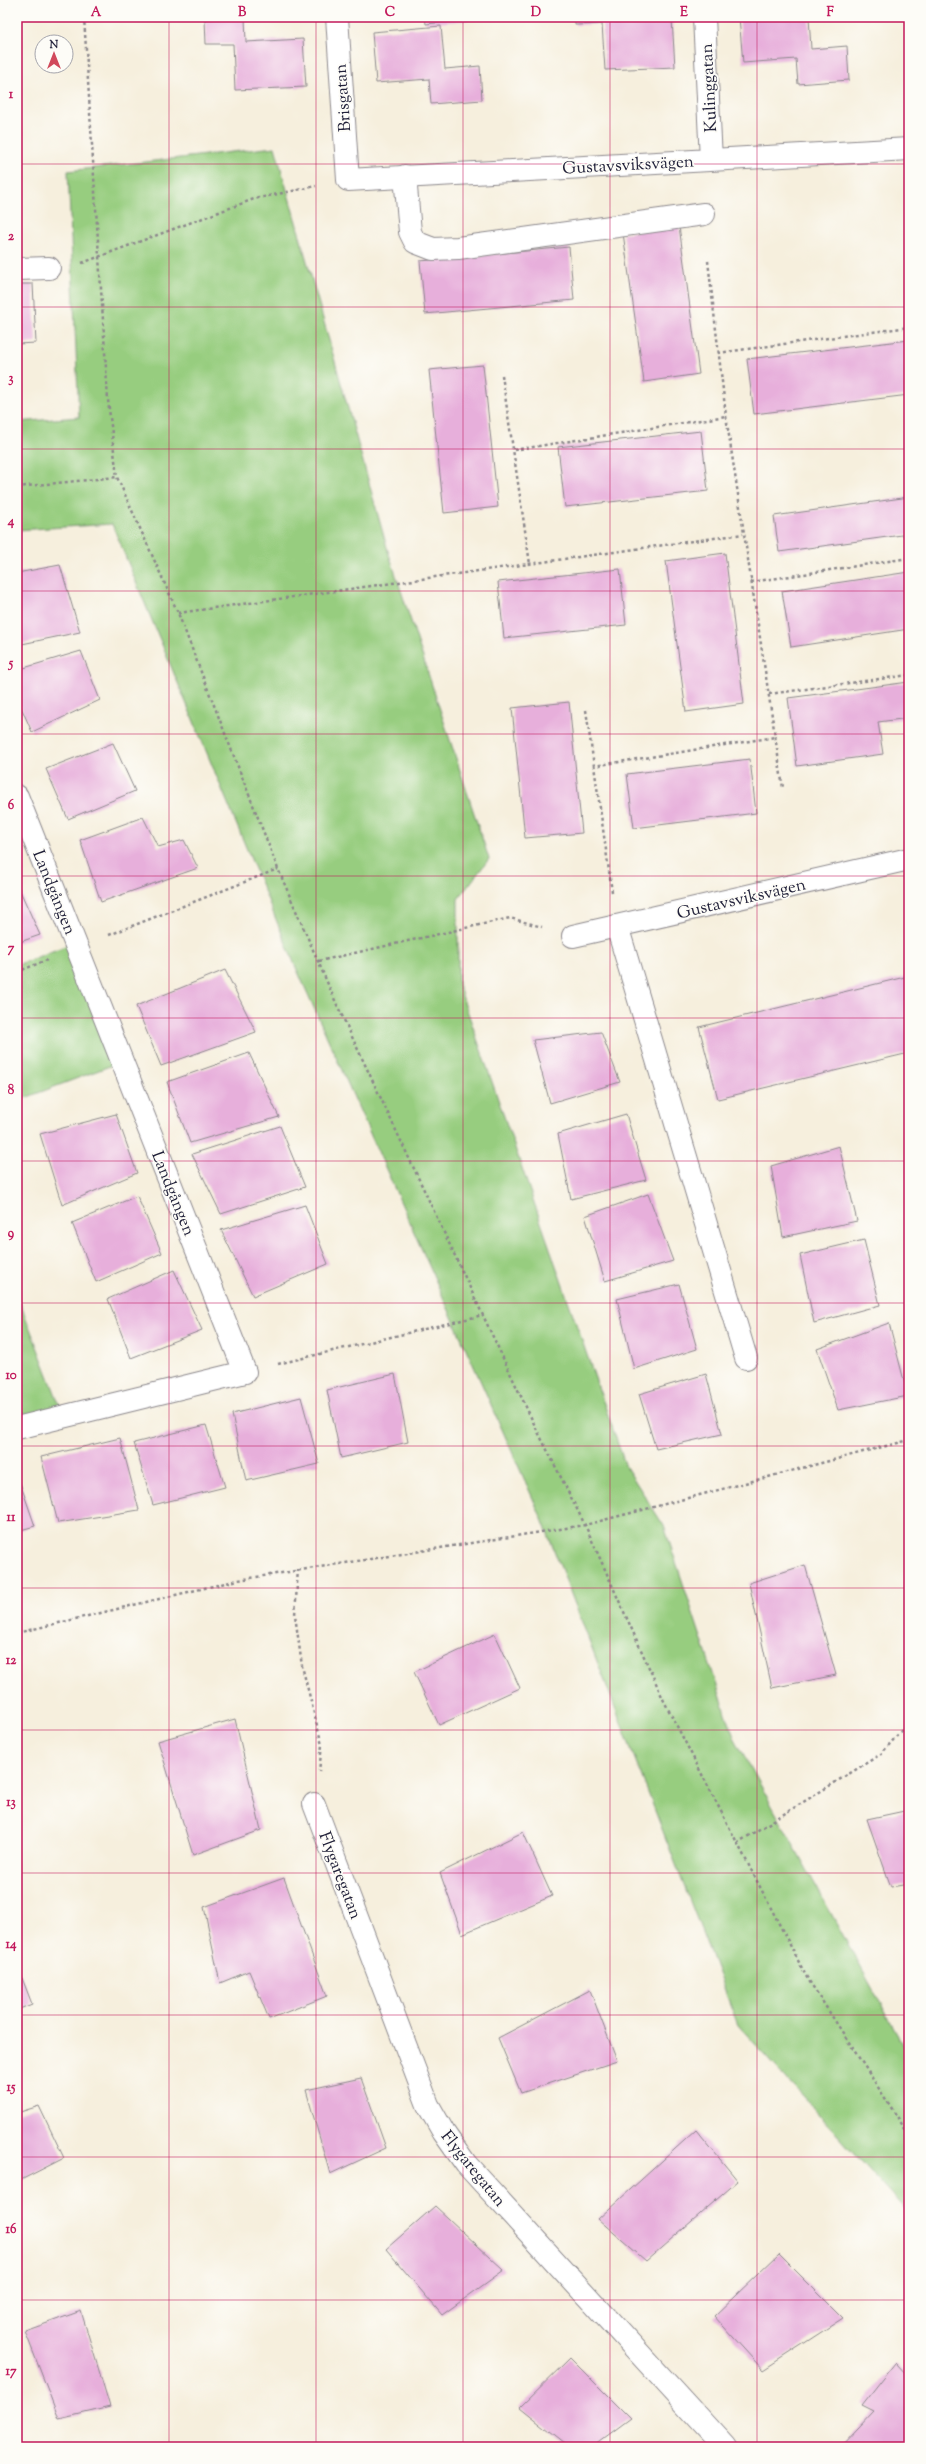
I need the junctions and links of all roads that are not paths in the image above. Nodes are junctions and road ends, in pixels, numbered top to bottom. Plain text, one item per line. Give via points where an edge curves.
1 (337, 17) edge
2 (704, 17) edge
3 (909, 149) edge
4 (711, 160) junction
5 (405, 176) junction
6 (348, 180) joint
7 (704, 214) dead end
8 (49, 268) road end
9 (17, 269) edge
10 (17, 796) edge
11 (909, 859) edge
12 (617, 926) junction
13 (572, 936) road end
14 (746, 1358) dead end
15 (17, 1428) edge
16 (314, 1804) road end
17 (725, 2447) edge

1 - 6 street, Brisgatan
2 - 4 street, Kulinggatan
3 - 4 street, Gustavsviksvägen
4 - 5 street, Gustavsviksvägen
5 - 6 street, Gustavsviksvägen
5 - 7 street via 410,232 415,242 433,249 458,248
8 - 9 street
10 - 15 street, Landgången via 245,1372
11 - 12 street, Gustavsviksvägen
12 - 13 street, Gustavsviksvägen
12 - 14 street
16 - 17 street, Flygaregatan via 428,2105 444,2133 466,2164

